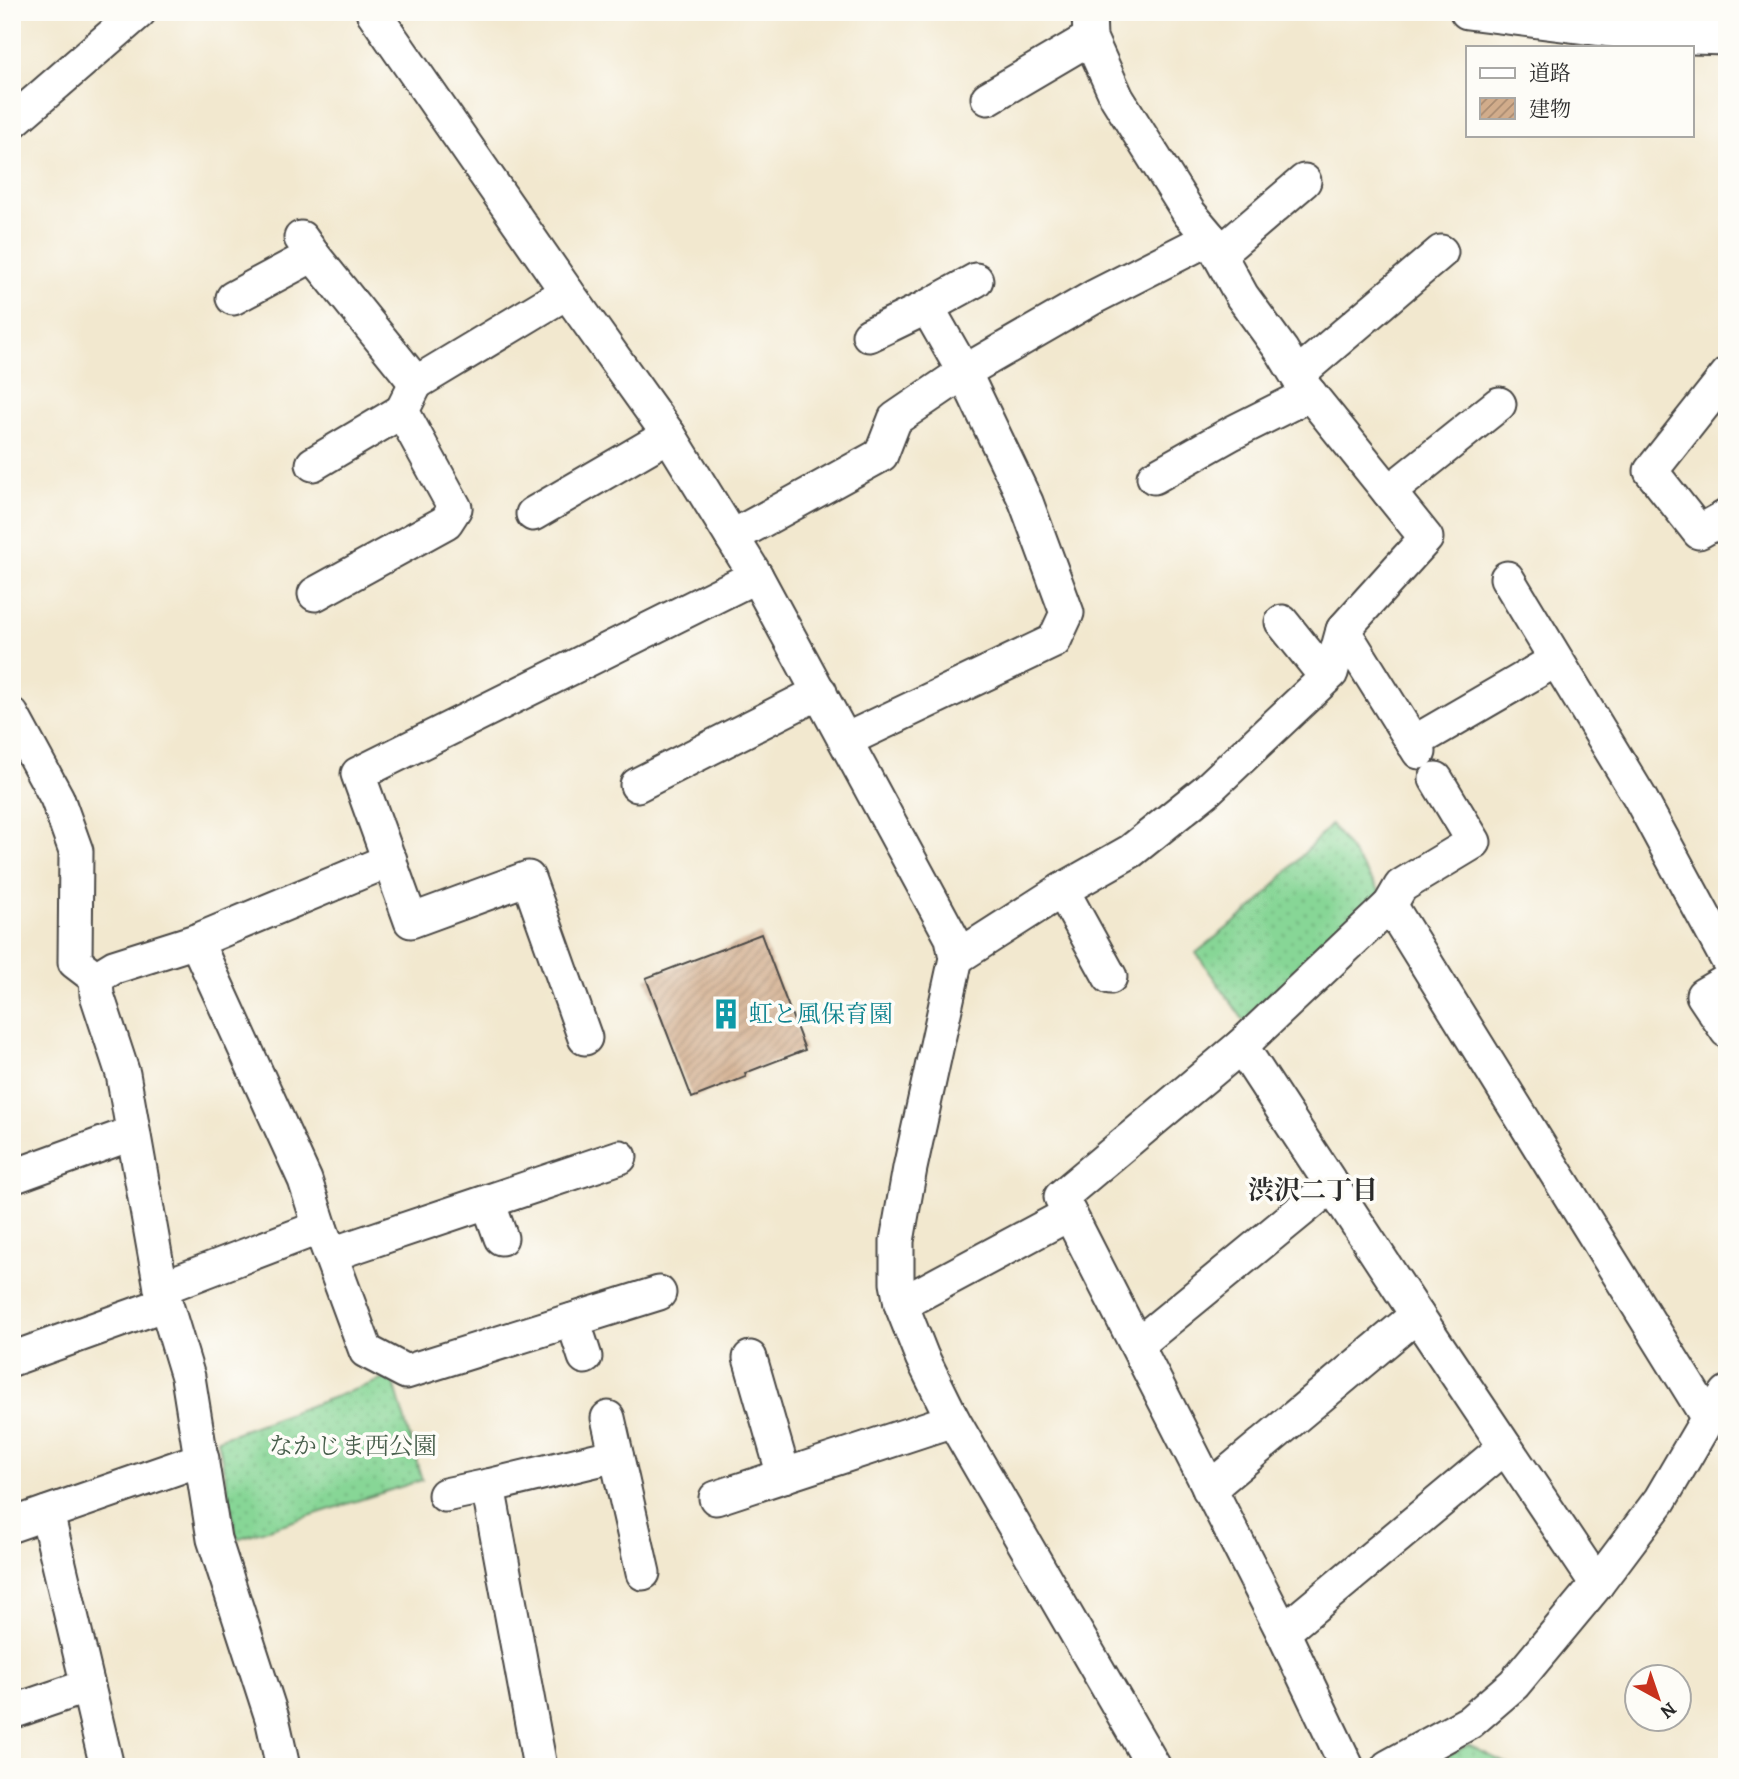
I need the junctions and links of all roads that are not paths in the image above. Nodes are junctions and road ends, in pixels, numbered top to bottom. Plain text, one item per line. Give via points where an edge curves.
1 (139, 12) edge
2 (373, 12) edge
3 (1467, 12) edge
4 (1089, 25) edge
5 (1727, 38) edge
6 (988, 98) dead end
7 (12, 122) edge
8 (1304, 181) dead end
9 (1214, 246) junction
10 (1441, 252) dead end
11 (976, 280) dead end
12 (567, 292) junction
13 (233, 298) dead end
14 (927, 307) junction
15 (869, 335) dead end
16 (964, 372) junction
17 (1727, 375) edge
18 (1303, 384) junction
19 (409, 397) junction
20 (1499, 404) dead end
21 (669, 435) junction
22 (313, 464) dead end
23 (1154, 477) dead end
24 (1389, 492) junction
25 (533, 513) dead end
26 (1727, 516) edge
27 (732, 537) junction
28 (756, 576) junction
29 (1507, 578) dead end
30 (315, 594) dead end
31 (1283, 622) dead end
32 (1343, 630) junction
33 (1556, 660) junction
34 (1326, 677) junction
35 (820, 692) junction
36 (12, 715) edge
37 (846, 740) junction
38 (1422, 758) junction
39 (637, 785) dead end
40 (390, 860) junction
41 (1062, 890) junction
42 (1390, 905) junction
43 (196, 942) junction
44 (956, 958) junction
45 (1727, 959) edge
46 (1110, 977) dead end
47 (96, 978) junction
48 (1727, 981) edge
49 (1727, 1031) edge
50 (586, 1038) dead end
51 (1241, 1046) junction
52 (133, 1133) junction
53 (620, 1157) dead end
54 (12, 1177) edge
55 (1332, 1185) junction
56 (488, 1202) junction
57 (1069, 1214) junction
58 (501, 1238) dead end
59 (326, 1241) junction
60 (659, 1293) dead end
61 (163, 1296) junction
62 (901, 1304) junction
63 (1417, 1315) junction
64 (573, 1320) junction
65 (1137, 1345) junction
66 (585, 1357) dead end
67 (750, 1358) dead end
68 (12, 1359) edge
69 (1717, 1406) edge
70 (608, 1418) dead end
71 (953, 1420) junction
72 (1505, 1447) junction
73 (616, 1455) junction
74 (202, 1459) junction
75 (784, 1476) junction
76 (488, 1486) junction
77 (1209, 1489) junction
78 (445, 1495) dead end
79 (716, 1498) dead end
80 (47, 1513) junction
81 (12, 1525) edge
82 (643, 1573) dead end
83 (1597, 1584) junction
84 (1283, 1632) junction
85 (88, 1686) junction
86 (12, 1712) edge
87 (107, 1767) edge
88 (283, 1767) edge
89 (540, 1767) edge
90 (1154, 1767) edge
91 (1348, 1767) edge
92 (1388, 1767) edge

1 - 7 street
2 - 12 street
3 - 5 street via 1657,36
4 - 6 street
4 - 9 street via 1117,98
8 - 9 street
9 - 16 street via 1094,296
9 - 18 street via 1242,296
10 - 18 street
11 - 14 street
12 - 19 street
12 - 21 street
13 - 19 street via 307,246
14 - 15 street
14 - 16 street
16 - 27 street via 895,419 881,455
16 - 37 street via 1026,502 1067,613 1054,640
17 - 26 street via 1651,471 1699,532
18 - 23 street via 1232,433
18 - 24 street
19 - 22 street
19 - 30 street via 455,509 446,522
20 - 24 street
21 - 25 street
21 - 27 street
24 - 32 street via 1426,538
27 - 28 street
28 - 35 street
28 - 40 street via 358,774
29 - 33 street
31 - 34 street
32 - 34 street
32 - 38 street
33 - 38 street
33 - 45 street via 1639,796
34 - 41 street via 1164,825 1131,851
35 - 37 street
35 - 39 street
36 - 47 street via 57,798 76,851 75,962
37 - 44 street via 953,938
38 - 42 street via 1474,842 1401,886
40 - 43 street
40 - 50 street via 411,921 528,878
41 - 44 street
41 - 46 street
42 - 51 street
42 - 69 street
43 - 47 street via 114,967
43 - 59 street via 306,1180
44 - 62 street via 897,1241
47 - 52 street via 97,995 124,1074
48 - 49 street via 1703,995
51 - 55 street
51 - 57 street via 1060,1197
52 - 54 street
52 - 61 street
53 - 56 street
55 - 63 street
55 - 65 street
56 - 58 street
56 - 59 street
57 - 62 street
57 - 65 street
59 - 61 street
59 - 64 street via 366,1351 407,1372
60 - 64 street
61 - 68 street
61 - 74 street via 188,1377
62 - 71 street
63 - 72 street
63 - 77 street
64 - 66 street
65 - 77 street
67 - 75 street
69 - 83 street via 1660,1500
70 - 73 street
71 - 75 street
71 - 90 street
72 - 83 street
72 - 84 street
73 - 76 street
73 - 82 street
74 - 80 street
74 - 88 street via 214,1539 272,1718
75 - 79 street
76 - 78 street
76 - 89 street
77 - 84 street
80 - 81 street
80 - 85 street
83 - 92 street via 1514,1684 1470,1721
84 - 91 street
85 - 86 street
85 - 87 street

